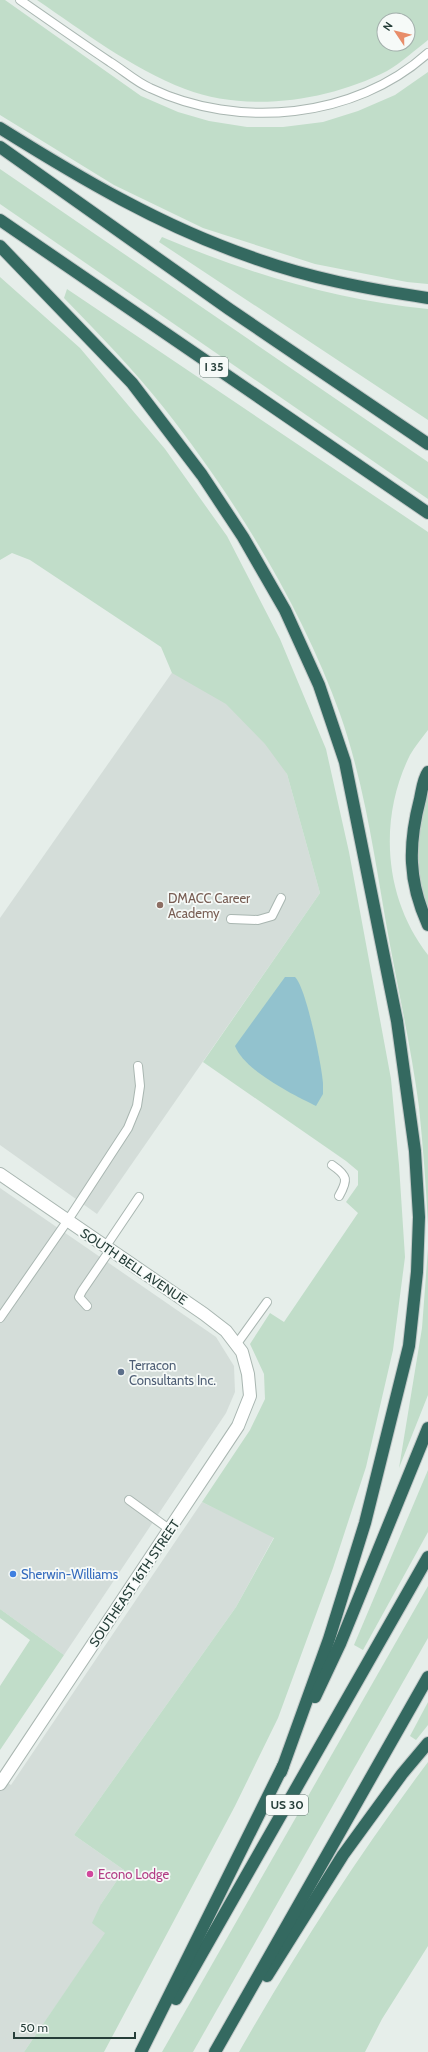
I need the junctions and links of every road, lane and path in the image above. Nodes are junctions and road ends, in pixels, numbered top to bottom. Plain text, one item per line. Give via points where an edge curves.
1 (20, 0) edge
2 (428, 53) edge
3 (0, 128) edge
4 (0, 147) edge
5 (0, 220) edge
6 (0, 246) edge
7 (428, 298) edge
8 (428, 444) edge
9 (428, 513) edge
10 (428, 772) edge
11 (281, 898) dead end
12 (231, 919) dead end
13 (428, 925) edge
14 (138, 1066) dead end
15 (332, 1165) dead end
16 (0, 1174) edge
17 (339, 1196) dead end
18 (139, 1197) dead end
19 (68, 1220) junction
20 (108, 1248) junction
21 (267, 1302) dead end
22 (87, 1306) dead end
23 (0, 1318) edge
24 (236, 1345) junction
25 (248, 1374) joint
26 (428, 1428) edge
27 (129, 1500) dead end
28 (169, 1530) junction
29 (428, 1557) edge
30 (428, 1677) edge
31 (428, 1743) edge
32 (280, 1772) junction
33 (0, 1784) edge
34 (141, 2052) edge
35 (145, 2052) edge
36 (215, 2052) edge
37 (219, 2052) edge

1 - 2 lane via 149,88 186,103 228,112 270,114 319,107 370,90 409,70
3 - 7 highway via 67,170 146,214 251,258 357,287
4 - 8 highway via 229,309
5 - 9 highway, I 35
6 - 32 highway via 132,383 202,475 243,537 285,610 319,685 345,762 397,1021 415,1151 419,1217 417,1272 409,1346 365,1523 329,1639
10 - 13 highway via 415,819 411,846 419,905
11 - 12 lane via 272,916 258,920
14 - 19 lane via 138,1106 128,1128
15 - 17 lane via 346,1179
16 - 19 street, SOUTH BELL AVENUE
18 - 20 lane
19 - 20 street, SOUTH BELL AVENUE
19 - 23 lane
20 - 22 lane via 79,1297
20 - 24 street, SOUTH BELL AVENUE via 204,1314 226,1331
21 - 24 lane
24 - 25 street, SOUTH BELL AVENUE via 242,1352
25 - 28 street, SOUTHEAST 16TH STREET via 250,1396 238,1426
26 - 32 highway via 340,1644
27 - 28 lane
28 - 33 street, SOUTHEAST 16TH STREET
29 - 35 highway, US 30
30 - 36 highway
31 - 37 highway via 343,1855
32 - 34 highway

